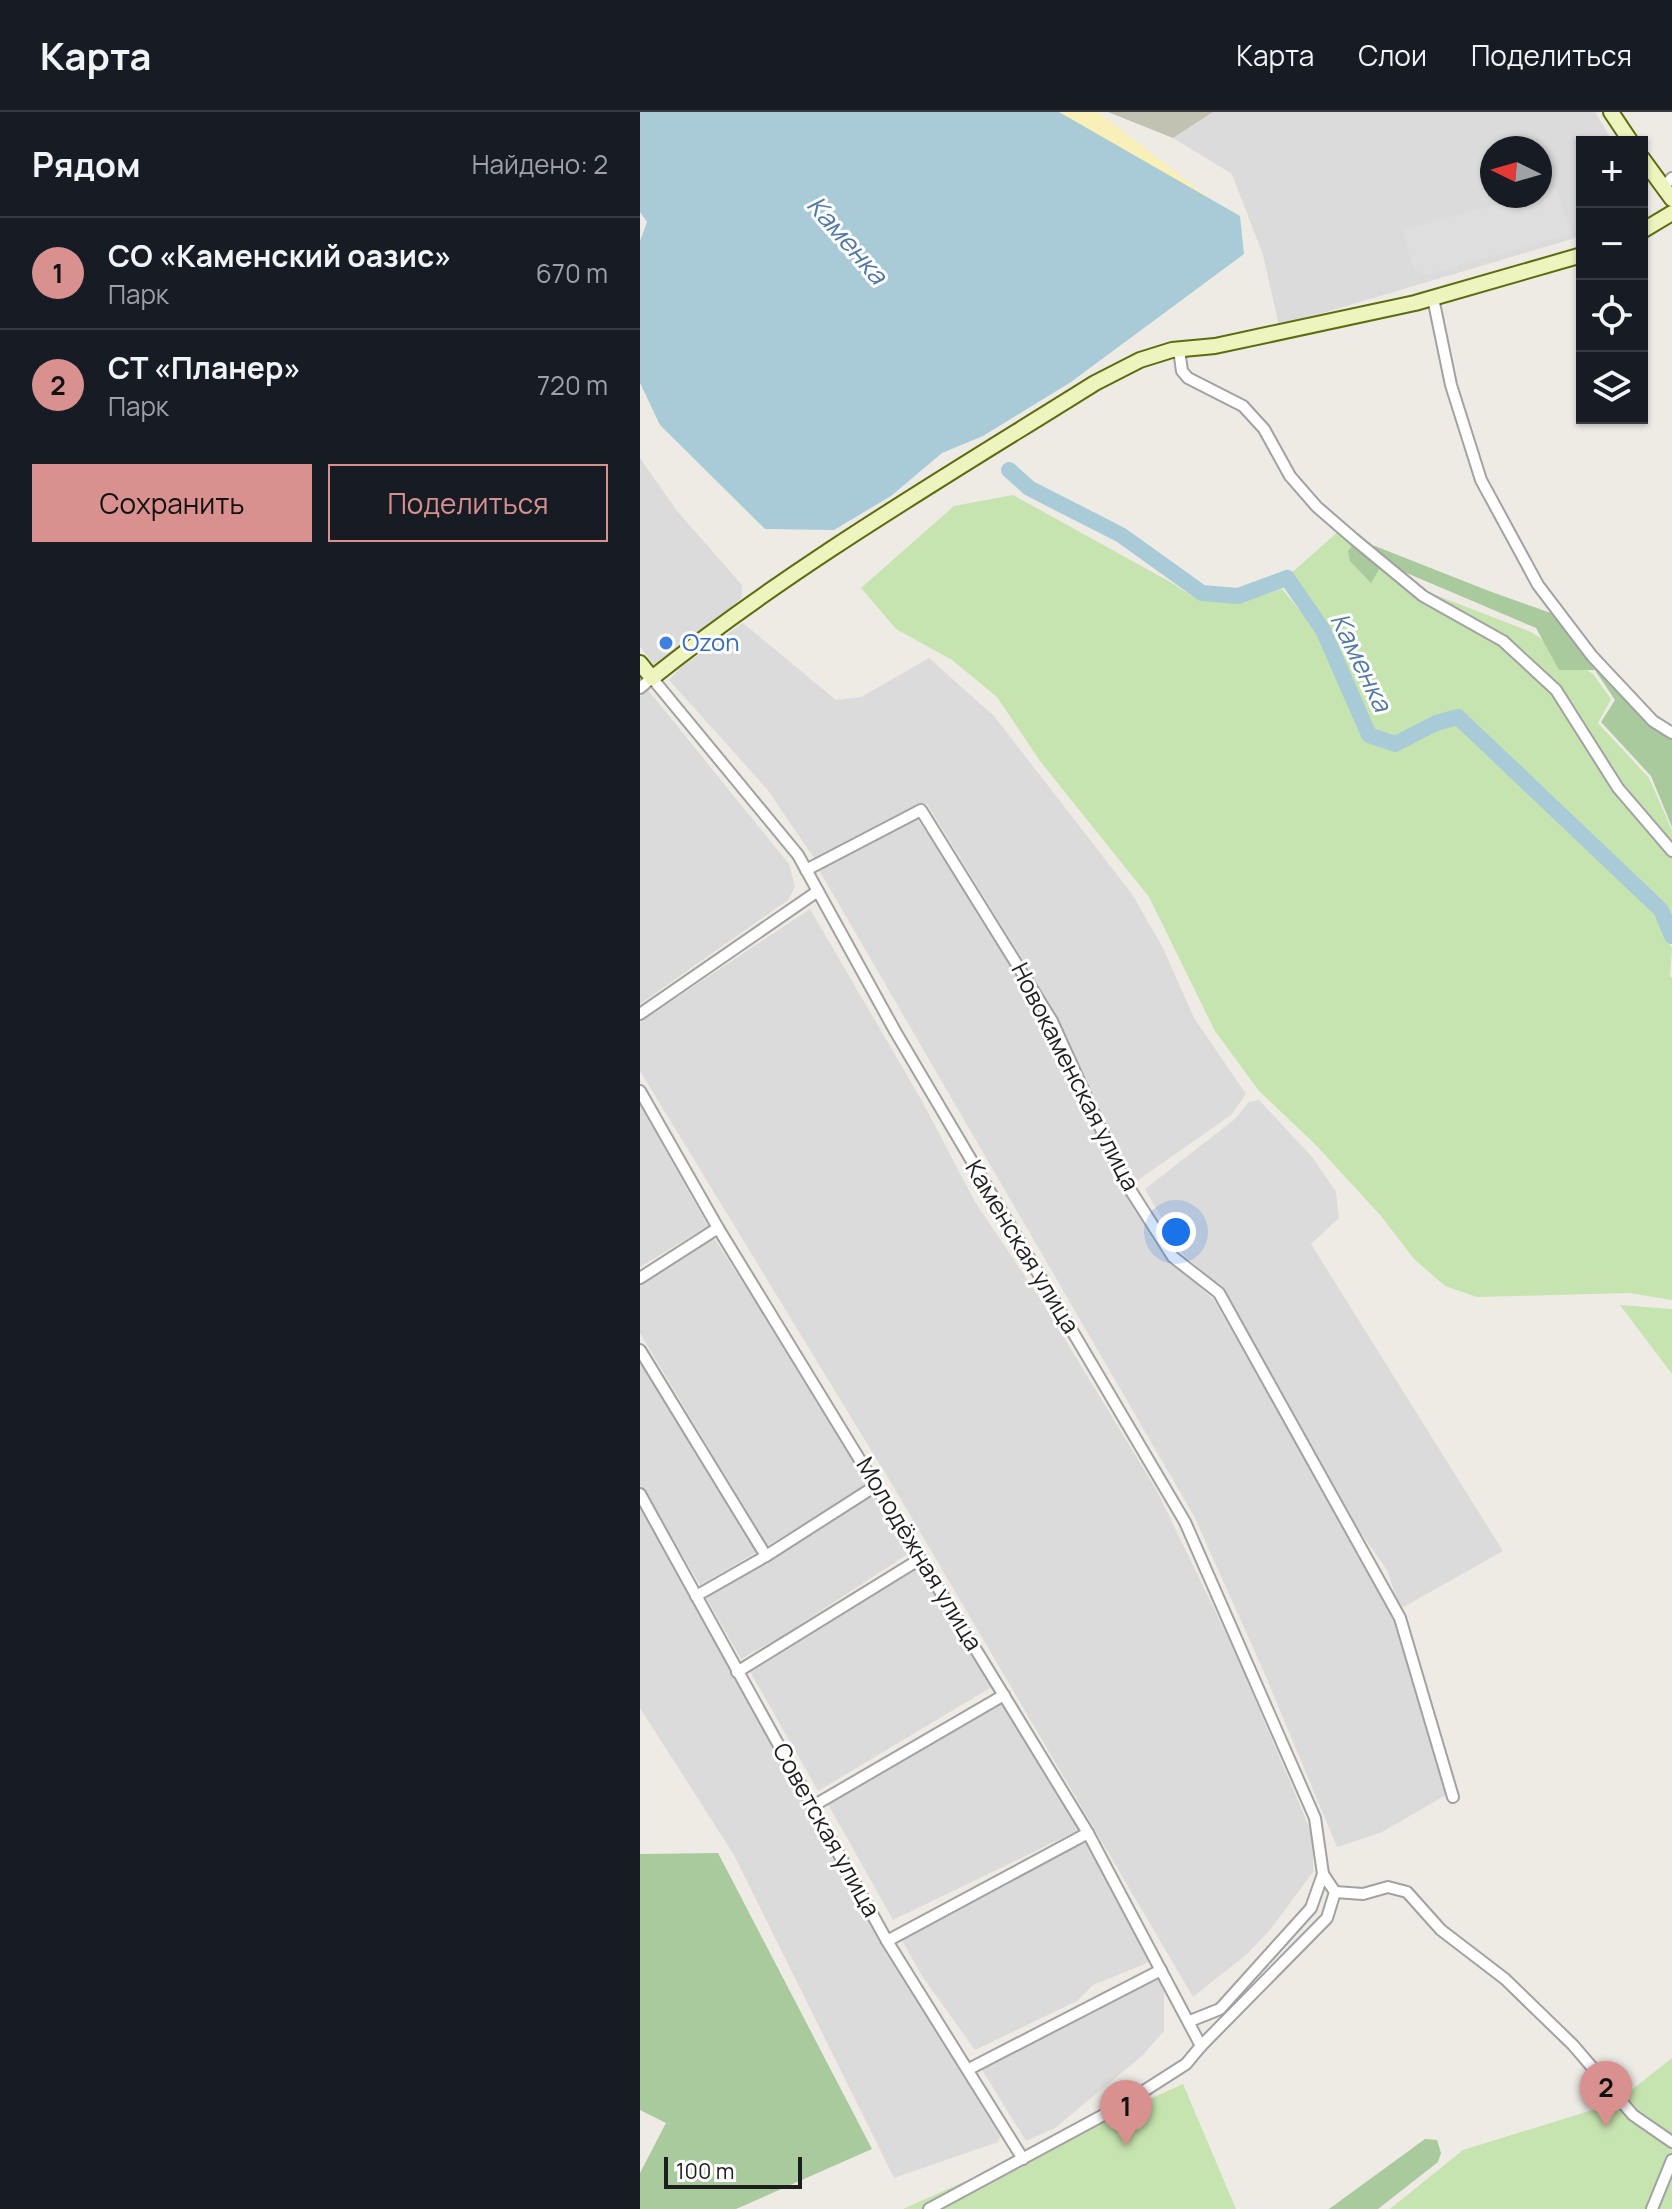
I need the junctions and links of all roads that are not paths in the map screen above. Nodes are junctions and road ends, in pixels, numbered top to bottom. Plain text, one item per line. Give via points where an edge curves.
1 (1611, 112) edge
2 (1627, 136) edge
3 (1648, 165) edge
4 (1669, 188) edge
5 (1672, 213) edge
6 (1648, 227) edge
7 (1576, 257) edge
8 (1433, 298) junction
9 (1179, 350) junction
10 (640, 663) edge
11 (646, 683) edge
12 (1672, 733) edge
13 (1672, 851) edge
14 (806, 870) junction
15 (818, 891) junction
16 (640, 1014) edge
17 (640, 1091) edge
18 (718, 1228) junction
19 (640, 1278) edge
20 (640, 1350) edge
21 (877, 1485) junction
22 (640, 1494) edge
23 (766, 1556) junction
24 (920, 1559) junction
25 (696, 1596) junction
26 (737, 1672) junction
27 (1004, 1695) junction
28 (1453, 1797) dead end
29 (813, 1806) junction
30 (1088, 1833) junction
31 (1323, 1874) junction
32 (1335, 1892) junction
33 (887, 1941) junction
34 (1161, 1970) junction
35 (1190, 2021) junction
36 (1201, 2046) junction
37 (969, 2069) junction
38 (1672, 2142) edge
39 (1023, 2159) junction
40 (1672, 2160) edge
41 (929, 2209) edge
42 (1652, 2209) edge

1 - 2 street
3 - 4 street
5 - 6 street
7 - 8 street
8 - 9 street
8 - 12 street via 1451,385 1481,480 1531,572 1592,656 1653,721
9 - 11 street via 1140,360 1095,383 974,458 826,552
9 - 13 street via 1188,378 1243,406 1317,507 1423,596 1503,641 1556,690 1618,788
10 - 11 street, Каменская улица
11 - 14 street, Каменская улица
14 - 15 street, Каменская улица
14 - 28 street, Новокаменская улица via 921,810 1052,1021 1124,1180 1173,1257 1219,1293 1400,1618
15 - 16 street
15 - 31 street, Каменская улица via 1185,1522 1315,1818
17 - 18 street, Молодёжная улица
18 - 19 street
18 - 21 street, Молодёжная улица
20 - 23 street
21 - 23 street
21 - 24 street, Молодёжная улица
22 - 25 street, Советская улица
23 - 25 street
24 - 26 street
24 - 27 street, Молодёжная улица
25 - 26 street, Советская улица
26 - 29 street, Советская улица
27 - 29 street
27 - 30 street, Молодёжная улица
29 - 33 street, Советская улица
30 - 33 street
30 - 34 street, Молодёжная улица
31 - 32 street
31 - 35 street via 1311,1908 1286,1938 1220,2009
32 - 36 street via 1327,1918
32 - 38 street via 1363,1894 1388,1887 1407,1892 1441,1930 1505,1979 1573,2045 1633,2115
33 - 37 street, Советская улица
34 - 35 street, Молодёжная улица
34 - 37 street
35 - 36 street, Молодёжная улица
36 - 39 street via 1186,2064 1122,2105
37 - 39 street, Советская улица
39 - 41 street
40 - 42 street

